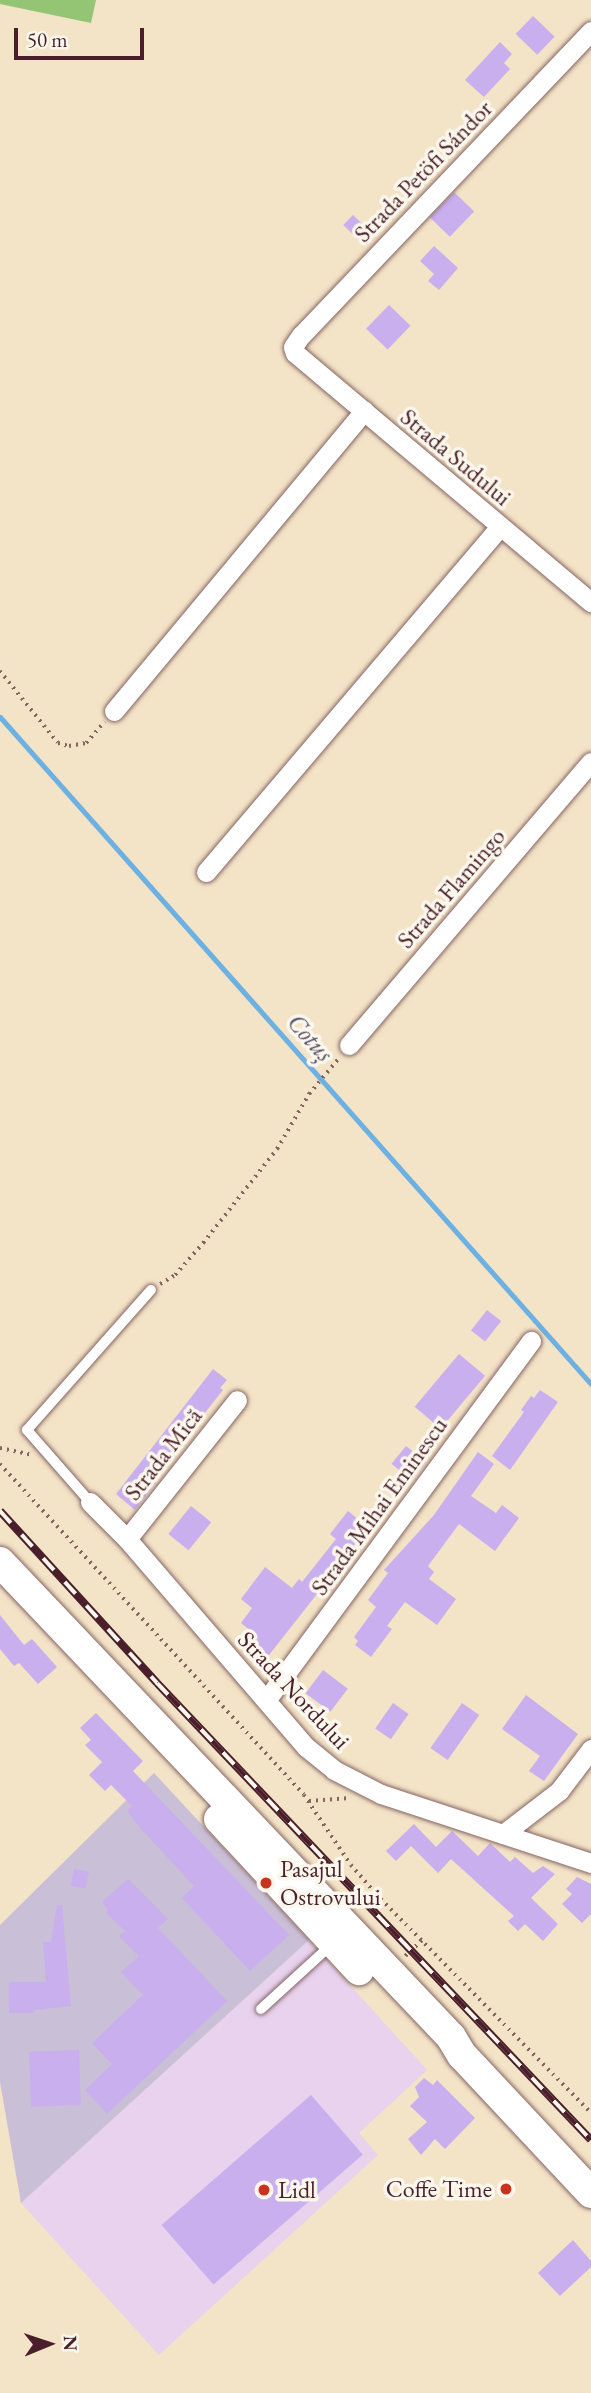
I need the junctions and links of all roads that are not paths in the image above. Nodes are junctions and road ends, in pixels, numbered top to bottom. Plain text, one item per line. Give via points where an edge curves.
1 (591, 31) edge
2 (293, 347) joint
3 (364, 411) junction
4 (500, 526) junction
5 (591, 602) edge
6 (114, 711) road end
7 (591, 762) edge
8 (206, 872) dead end
9 (349, 1045) road end
10 (151, 1290) road end
11 (531, 1341) dead end
12 (237, 1400) dead end
13 (90, 1502) joint
14 (127, 1539) junction
15 (0, 1562) edge
16 (267, 1699) junction
17 (591, 1749) edge
18 (503, 1834) junction
19 (591, 1863) edge
20 (341, 1936) junction
21 (261, 2009) dead end
22 (591, 2193) edge

1 - 2 street, Strada Petöfi Sándor
2 - 3 street, Strada Sudului
3 - 4 street, Strada Sudului
3 - 6 street
4 - 5 street, Strada Sudului
4 - 8 street
7 - 9 street, Strada Flamingo
10 - 13 lane via 27,1430
11 - 16 street, Strada Mihai Eminescu
12 - 14 street, Strada Mică
13 - 14 street, Strada Nordului
14 - 16 street, Strada Nordului
15 - 20 main road via 200,1771
16 - 18 street, Strada Nordului via 306,1746 358,1784
17 - 18 street via 559,1791
18 - 19 street, Strada Nordului
20 - 21 lane
20 - 22 main road via 451,2037 462,2055

